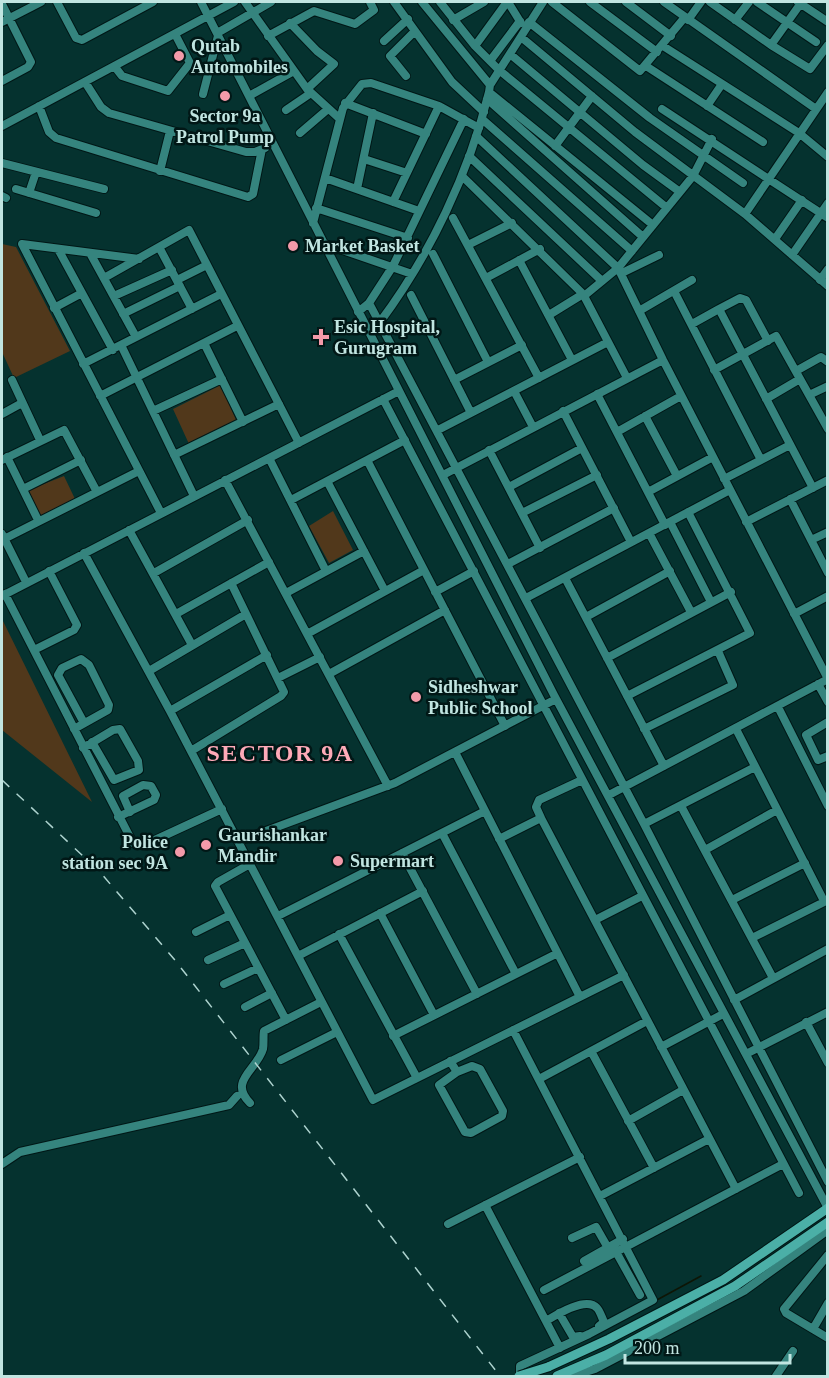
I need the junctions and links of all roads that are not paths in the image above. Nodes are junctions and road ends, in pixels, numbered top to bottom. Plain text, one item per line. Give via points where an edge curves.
1 (41, 2) edge
2 (57, 2) edge
3 (153, 2) edge
4 (201, 2) edge
5 (234, 2) edge
6 (245, 2) edge
7 (270, 2) edge
8 (370, 2) edge
9 (394, 2) edge
10 (422, 2) edge
11 (440, 2) edge
12 (484, 2) edge
13 (507, 2) edge
14 (532, 2) edge
15 (543, 2) edge
16 (552, 2) edge
17 (590, 2) edge
18 (626, 2) edge
19 (664, 2) edge
20 (701, 2) edge
21 (711, 2) edge
22 (749, 2) edge
23 (757, 2) edge
24 (799, 2) edge
25 (2, 4) edge
26 (537, 10) junction
27 (252, 12) junction
28 (209, 15) junction
29 (687, 18) junction
30 (408, 19) junction
31 (5, 20) edge
32 (453, 20) junction
33 (735, 20) junction
34 (787, 21) junction
35 (828, 22) edge
36 (290, 23) junction
37 (525, 23) junction
38 (415, 31) junction
39 (219, 32) junction
40 (175, 34) junction
41 (268, 36) junction
42 (671, 36) junction
43 (521, 37) junction
44 (384, 41) dead end
45 (816, 42) dead end
46 (771, 45) junction
47 (828, 45) edge
48 (475, 46) junction
49 (660, 49) junction
50 (510, 54) junction
51 (490, 61) junction
52 (646, 66) junction
53 (115, 67) junction
54 (499, 70) junction
55 (294, 71) junction
56 (406, 76) dead end
57 (2, 81) edge
58 (85, 82) junction
59 (722, 84) junction
60 (168, 91) junction
61 (309, 91) junction
62 (489, 92) junction
63 (828, 92) edge
64 (177, 93) dead end
65 (203, 94) dead end
66 (249, 96) junction
67 (592, 96) junction
68 (345, 103) junction
69 (39, 106) junction
70 (440, 106) junction
71 (707, 106) junction
72 (328, 109) junction
73 (662, 109) dead end
74 (816, 109) junction
75 (286, 110) dead end
76 (373, 113) junction
77 (581, 113) junction
78 (483, 115) junction
79 (340, 119) junction
80 (464, 119) junction
81 (2, 126) edge
82 (569, 129) junction
83 (170, 131) junction
84 (478, 132) junction
85 (300, 133) dead end
86 (799, 133) junction
87 (426, 134) junction
88 (712, 139) junction
89 (763, 142) dead end
90 (272, 144) junction
91 (555, 147) junction
92 (262, 149) junction
93 (826, 153) edge
94 (703, 155) junction
95 (469, 156) junction
96 (364, 159) junction
97 (2, 163) edge
98 (581, 167) junction
99 (160, 171) junction
100 (36, 172) junction
101 (407, 173) junction
102 (574, 173) junction
103 (462, 176) junction
104 (693, 176) junction
105 (325, 178) junction
106 (770, 178) junction
107 (743, 183) dead end
108 (16, 189) dead end
109 (104, 189) dead end
110 (357, 189) junction
111 (680, 192) junction
112 (29, 193) junction
113 (802, 200) junction
114 (393, 202) junction
115 (828, 203) edge
116 (316, 208) junction
117 (667, 208) junction
118 (419, 211) junction
119 (96, 213) dead end
120 (745, 214) junction
121 (824, 216) edge
122 (453, 218) dead end
123 (313, 223) junction
124 (512, 223) junction
125 (653, 225) junction
126 (643, 237) junction
127 (408, 238) junction
128 (775, 239) junction
129 (325, 244) junction
130 (468, 245) junction
131 (159, 247) junction
132 (58, 249) junction
133 (540, 249) junction
134 (632, 251) junction
135 (90, 253) junction
136 (433, 254) dead end
137 (659, 255) dead end
138 (792, 255) junction
139 (139, 259) junction
140 (519, 260) junction
141 (207, 266) junction
142 (393, 266) junction
143 (828, 269) edge
144 (172, 270) junction
145 (620, 270) junction
146 (412, 274) junction
147 (104, 278) junction
148 (486, 278) junction
149 (692, 280) dead end
150 (820, 280) junction
151 (602, 281) junction
152 (179, 283) junction
153 (828, 286) edge
154 (674, 291) junction
155 (82, 293) junction
156 (221, 294) junction
157 (411, 295) dead end
158 (584, 295) junction
159 (114, 296) junction
160 (369, 303) junction
161 (54, 308) junction
162 (192, 309) junction
163 (719, 309) junction
164 (639, 311) junction
165 (358, 312) junction
166 (123, 314) junction
167 (549, 315) junction
168 (380, 322) junction
169 (692, 324) junction
170 (237, 326) junction
171 (136, 337) junction
172 (768, 341) junction
173 (608, 342) junction
174 (204, 343) junction
175 (121, 345) junction
176 (522, 345) junction
177 (112, 350) junction
178 (743, 355) junction
179 (572, 360) junction
180 (663, 360) junction
181 (488, 362) junction
182 (828, 362) edge
183 (83, 364) junction
184 (714, 370) junction
185 (796, 371) junction
186 (137, 377) junction
187 (539, 378) junction
188 (627, 378) junction
189 (222, 379) junction
190 (800, 379) junction
191 (12, 380) dead end
192 (454, 380) junction
193 (828, 386) edge
194 (399, 391) junction
195 (514, 391) junction
196 (597, 394) junction
197 (809, 395) junction
198 (100, 396) junction
199 (681, 396) junction
200 (383, 399) junction
201 (766, 399) junction
202 (22, 403) junction
203 (279, 404) junction
204 (153, 411) junction
205 (563, 411) junction
206 (471, 413) junction
207 (2, 414) edge
208 (645, 416) junction
209 (243, 422) junction
210 (533, 427) junction
211 (828, 429) edge
212 (438, 430) junction
213 (617, 432) junction
214 (40, 440) junction
215 (405, 440) junction
216 (298, 442) junction
217 (790, 445) junction
218 (582, 448) junction
219 (489, 450) junction
220 (174, 455) junction
221 (713, 457) junction
222 (4, 458) edge
223 (269, 458) junction
224 (81, 460) junction
225 (366, 460) junction
226 (761, 460) junction
227 (457, 466) junction
228 (139, 471) junction
229 (443, 474) junction
230 (597, 475) junction
231 (677, 476) junction
232 (724, 479) junction
233 (225, 480) junction
234 (828, 480) edge
235 (327, 481) junction
236 (509, 487) junction
237 (813, 488) junction
238 (23, 489) junction
239 (730, 490) junction
240 (97, 492) junction
241 (648, 492) junction
242 (194, 496) junction
243 (790, 499) junction
244 (291, 500) junction
245 (614, 508) junction
246 (688, 512) junction
247 (161, 513) junction
248 (522, 513) junction
249 (38, 520) junction
250 (248, 520) junction
251 (746, 522) junction
252 (667, 523) junction
253 (129, 530) junction
254 (828, 532) edge
255 (649, 533) junction
256 (3, 536) edge
257 (811, 540) junction
258 (631, 542) junction
259 (540, 548) junction
260 (364, 551) junction
261 (84, 553) junction
262 (269, 562) junction
263 (508, 564) junction
264 (424, 570) junction
265 (49, 571) junction
266 (326, 571) junction
267 (474, 571) junction
268 (670, 571) junction
269 (154, 573) junction
270 (828, 573) edge
271 (565, 578) junction
272 (26, 582) junction
273 (231, 583) junction
274 (385, 591) junction
275 (435, 592) junction
276 (730, 592) junction
277 (286, 593) junction
278 (4, 595) edge
279 (828, 596) edge
280 (526, 598) junction
281 (711, 602) junction
282 (445, 610) junction
283 (691, 612) junction
284 (176, 614) junction
285 (246, 614) junction
286 (794, 614) junction
287 (586, 617) junction
288 (307, 634) junction
289 (192, 645) junction
290 (34, 650) junction
291 (718, 651) junction
292 (267, 655) junction
293 (320, 657) junction
294 (607, 658) junction
295 (149, 671) junction
296 (328, 674) junction
297 (278, 678) junction
298 (828, 679) edge
299 (818, 684) junction
300 (627, 696) junction
301 (556, 699) junction
302 (828, 702) edge
303 (543, 706) junction
304 (778, 707) junction
305 (170, 711) junction
306 (828, 722) edge
307 (84, 723) junction
308 (505, 726) junction
309 (74, 729) junction
310 (644, 729) junction
311 (736, 729) junction
312 (92, 742) junction
313 (83, 748) junction
314 (191, 751) junction
315 (455, 752) junction
316 (828, 756) edge
317 (818, 760) junction
318 (807, 765) junction
319 (664, 766) junction
320 (755, 767) junction
321 (582, 780) junction
322 (388, 786) junction
323 (624, 787) junction
324 (609, 795) junction
325 (681, 806) junction
326 (828, 806) edge
327 (222, 809) junction
328 (777, 810) junction
329 (485, 811) junction
330 (130, 812) dead end
331 (118, 817) junction
332 (541, 819) junction
333 (644, 824) junction
334 (442, 833) junction
335 (499, 839) junction
336 (239, 841) junction
337 (705, 850) junction
338 (402, 853) junction
339 (805, 863) junction
340 (250, 864) junction
341 (423, 891) junction
342 (642, 896) junction
343 (732, 900) junction
344 (826, 901) edge
345 (380, 913) junction
346 (230, 915) junction
347 (278, 916) junction
348 (595, 920) junction
349 (196, 932) dead end
350 (339, 934) junction
351 (752, 938) junction
352 (245, 942) junction
353 (828, 949) edge
354 (556, 954) junction
355 (298, 956) junction
356 (208, 960) dead end
357 (258, 968) junction
358 (516, 974) junction
359 (624, 975) junction
360 (773, 978) junction
361 (224, 984) dead end
362 (272, 993) junction
363 (477, 994) junction
364 (580, 997) junction
365 (734, 1000) junction
366 (321, 1002) junction
367 (245, 1007) dead end
368 (828, 1012) edge
369 (723, 1014) junction
370 (434, 1015) junction
371 (286, 1020) junction
372 (647, 1021) junction
373 (708, 1022) junction
374 (806, 1022) junction
375 (513, 1030) junction
376 (337, 1032) junction
377 (393, 1036) junction
378 (661, 1047) junction
379 (759, 1047) junction
380 (591, 1051) junction
381 (746, 1054) junction
382 (281, 1060) dead end
383 (450, 1061) junction
384 (828, 1063) edge
385 (457, 1072) junction
386 (417, 1078) junction
387 (539, 1079) junction
388 (683, 1090) junction
389 (235, 1099) dead end
390 (250, 1102) dead end
391 (628, 1120) junction
392 (709, 1139) junction
393 (580, 1157) junction
394 (2, 1164) edge
395 (783, 1164) junction
396 (654, 1168) junction
397 (828, 1182) edge
398 (736, 1189) junction
399 (799, 1193) dead end
400 (600, 1196) junction
401 (485, 1204) junction
402 (828, 1208) edge
403 (828, 1222) edge
404 (448, 1224) dead end
405 (828, 1230) edge
406 (572, 1238) dead end
407 (624, 1242) junction
408 (612, 1249) junction
409 (828, 1255) edge
410 (584, 1261) dead end
411 (544, 1290) dead end
412 (640, 1295) dead end
413 (828, 1303) edge
414 (559, 1313) junction
415 (546, 1321) junction
416 (813, 1329) junction
417 (828, 1338) edge
418 (560, 1348) junction
419 (793, 1351) dead end
420 (598, 1373) edge
421 (519, 1377) edge
422 (556, 1377) edge
423 (573, 1377) edge
424 (776, 1377) edge

1 - 31 street
2 - 3 street via 76,38 82,40
4 - 28 street
5 - 28 street
6 - 27 street
7 - 27 street
8 - 36 street via 375,9 355,24 314,10
9 - 30 street
10 - 62 street
11 - 32 street
12 - 32 street
13 - 37 street
13 - 48 street
14 - 26 street
15 - 26 street
16 - 52 street via 638,70
17 - 49 street
18 - 42 street
19 - 29 street
20 - 29 street
21 - 33 street
22 - 33 street
23 - 34 street
24 - 34 street
24 - 35 street
25 - 31 street
26 - 37 street
27 - 39 street
27 - 41 street
28 - 39 street
28 - 40 street
29 - 42 street
29 - 74 street
30 - 38 street
30 - 44 street
31 - 57 street via 31,62
32 - 48 street
33 - 46 street
34 - 45 street
34 - 46 street
36 - 41 street
36 - 61 street via 333,64
37 - 43 street
37 - 51 street
37 - 94 street
38 - 56 street via 390,56
38 - 78 street via 452,82
39 - 65 street
39 - 66 street
40 - 53 street
40 - 60 street via 190,63
41 - 55 street
42 - 49 street
43 - 50 street
43 - 67 street
46 - 47 street via 812,69
48 - 51 street
49 - 52 street
49 - 59 street
50 - 54 street
50 - 77 street
51 - 54 street
52 - 71 street
53 - 58 street
53 - 60 street via 122,76
54 - 62 street
54 - 82 street
55 - 61 street
55 - 66 street
58 - 69 street
58 - 83 street via 105,111
59 - 71 street
59 - 86 street
60 - 64 street
61 - 72 street
61 - 75 street
62 - 78 street
62 - 91 street
62 - 102 street
63 - 74 street
66 - 90 street
67 - 77 street
67 - 104 street
68 - 70 street via 366,83
68 - 76 street
68 - 79 street
69 - 81 street
69 - 99 street via 49,132 56,138
70 - 80 street
70 - 87 street
71 - 89 street
72 - 79 street
72 - 85 street
73 - 88 street
74 - 86 street
76 - 87 street
76 - 96 street
77 - 82 street
77 - 111 street
78 - 84 street
78 - 134 street
79 - 105 street
80 - 84 street
80 - 118 street
82 - 91 street
82 - 117 street
83 - 92 street via 246,152
83 - 99 street
84 - 95 street
84 - 145 street
86 - 93 street
86 - 106 street
87 - 101 street
88 - 94 street
88 - 106 street
90 - 92 street
90 - 123 street
91 - 98 street
92 - 99 street via 251,196
94 - 104 street
94 - 107 street
95 - 103 street
95 - 151 street
96 - 101 street
96 - 110 street
97 - 100 street
98 - 102 street
98 - 125 street
100 - 109 street
100 - 112 street
101 - 114 street
102 - 126 street
103 - 124 street
103 - 146 street
104 - 111 street
104 - 120 street
105 - 110 street
105 - 116 street
106 - 113 street
106 - 120 street
108 - 112 street
110 - 114 street
111 - 117 street
112 - 119 street
113 - 121 street
113 - 128 street
114 - 118 street
115 - 121 street
116 - 123 street
116 - 127 street
117 - 125 street
118 - 127 street
120 - 128 street
121 - 138 street
122 - 130 street
123 - 129 street
124 - 130 street
124 - 133 street
125 - 126 street
126 - 134 street
127 - 142 street
128 - 138 street
129 - 142 street
129 - 165 street
130 - 148 street
131 - 139 street
131 - 141 street via 189,230
131 - 144 street
132 - 135 street
132 - 155 street
132 - 161 street via 21,244
133 - 140 street
133 - 158 street
134 - 145 street
135 - 139 street
135 - 147 street
136 - 181 street
137 - 145 street
138 - 150 street
139 - 147 street
140 - 148 street
140 - 167 street
141 - 152 street
141 - 156 street
142 - 146 street
142 - 160 street
143 - 150 street
144 - 152 street
144 - 159 street
145 - 151 street
145 - 164 street
146 - 168 street
147 - 159 street
148 - 176 street
149 - 154 street
150 - 153 street
151 - 158 street
152 - 162 street
152 - 166 street
154 - 164 street
154 - 169 street
155 - 161 street
155 - 177 street
156 - 162 street
156 - 170 street
157 - 192 street
158 - 167 street
158 - 173 street
159 - 166 street
160 - 165 street
160 - 168 street
161 - 183 street
162 - 171 street
163 - 169 street
163 - 172 street via 740,298 746,300
163 - 178 street
164 - 180 street
165 - 194 street
166 - 171 street
167 - 179 street
168 - 212 street
169 - 184 street
170 - 174 street
170 - 203 street
171 - 175 street
172 - 178 street
172 - 185 street via 776,336
173 - 179 street
173 - 188 street
174 - 186 street
174 - 189 street
175 - 177 street
175 - 186 street
176 - 181 street
176 - 187 street
177 - 183 street
178 - 184 street
178 - 201 street
179 - 187 street
180 - 188 street
180 - 199 street
181 - 192 street
182 - 185 street via 820,357
183 - 198 street
184 - 226 street
185 - 190 street
186 - 198 street
186 - 204 street
187 - 195 street
188 - 196 street
189 - 204 street
189 - 209 street
190 - 197 street
190 - 201 street
191 - 202 street
192 - 206 street
193 - 197 street
194 - 200 street
194 - 229 street
195 - 206 street
195 - 210 street
196 - 205 street
196 - 213 street
197 - 211 street
198 - 228 street
199 - 208 street
199 - 221 street
200 - 215 street
200 - 216 street
201 - 217 street
202 - 207 street
202 - 214 street
203 - 209 street
203 - 216 street
204 - 220 street
205 - 210 street
205 - 218 street
206 - 212 street
208 - 213 street
208 - 231 street
209 - 220 street
210 - 219 street
212 - 227 street
213 - 241 street
214 - 222 street
214 - 224 street via 64,430
215 - 225 street
215 - 267 street
216 - 223 street
217 - 226 street
217 - 237 street
218 - 230 street
218 - 236 street
219 - 227 street
219 - 236 street
220 - 242 street
221 - 231 street
221 - 232 street
222 - 238 street
223 - 233 street
223 - 244 street
224 - 238 street
224 - 240 street
225 - 235 street
225 - 264 street
226 - 232 street
227 - 229 street
227 - 263 street
228 - 240 street
228 - 247 street
229 - 301 street
230 - 245 street
230 - 248 street
231 - 241 street
232 - 239 street
233 - 242 street
233 - 250 street
234 - 237 street
235 - 244 street
235 - 260 street
236 - 248 street
237 - 243 street
238 - 249 street
239 - 246 street
239 - 251 street
240 - 249 street
241 - 252 street
242 - 247 street
243 - 251 street
243 - 257 street
244 - 266 street
245 - 258 street
245 - 259 street
246 - 252 street
246 - 276 street
247 - 253 street
248 - 259 street
249 - 256 street
250 - 262 street
250 - 269 street
251 - 286 street
252 - 255 street
252 - 281 street
253 - 261 street
253 - 269 street
254 - 257 street
255 - 258 street
255 - 268 street
256 - 272 street
257 - 270 street
258 - 271 street
259 - 263 street
260 - 266 street
260 - 274 street
261 - 265 street
261 - 295 street
262 - 273 street
262 - 277 street
263 - 280 street
264 - 274 street
264 - 275 street
265 - 272 street
265 - 290 street via 77,625
266 - 277 street
267 - 275 street
267 - 303 street
268 - 283 street
268 - 287 street
269 - 284 street
271 - 280 street
271 - 287 street
272 - 278 street
273 - 284 street
273 - 285 street
274 - 288 street
275 - 282 street
276 - 281 street
276 - 291 street via 750,633
277 - 288 street
278 - 290 street
279 - 286 street
280 - 323 street
281 - 283 street
282 - 296 street
282 - 308 street
283 - 294 street
284 - 289 street
285 - 289 street
285 - 292 street
286 - 298 street
287 - 294 street
288 - 293 street
289 - 295 street
290 - 309 street
291 - 300 street
291 - 310 street via 732,685
292 - 297 street
292 - 305 street
293 - 296 street
293 - 297 street
294 - 300 street
295 - 305 street
296 - 322 street
297 - 314 street via 281,696
298 - 299 street
299 - 302 street
299 - 304 street
300 - 310 street
301 - 303 street
301 - 324 street
303 - 308 street
303 - 321 street
304 - 311 street
304 - 318 street
305 - 314 street
306 - 317 street via 806,735
307 - 307 street via 108,710 109,705 89,665 81,659 62,668 58,675
307 - 309 street
308 - 315 street
309 - 313 street
310 - 319 street
311 - 319 street
311 - 320 street
312 - 312 street via 120,729 139,770 114,780
312 - 313 street
313 - 331 street
314 - 327 street
315 - 322 street
315 - 329 street
316 - 317 street
317 - 318 street
318 - 326 street
319 - 323 street
320 - 325 street
320 - 328 street
321 - 332 street via 539,800 536,807
321 - 342 street
322 - 336 street
323 - 324 street
323 - 333 street
324 - 369 street
325 - 333 street
325 - 337 street
327 - 331 street via 139,846 129,839
327 - 336 street
328 - 337 street
328 - 339 street
329 - 334 street
329 - 335 street
330 - 331 street
332 - 335 street
332 - 348 street
333 - 365 street
334 - 338 street
334 - 358 street
335 - 354 street
336 - 340 street
337 - 343 street
338 - 341 street
338 - 347 street
339 - 343 street
339 - 344 street
340 - 346 street via 216,884
340 - 347 street
341 - 345 street
341 - 363 street
342 - 348 street
342 - 373 street
343 - 351 street
344 - 351 street
345 - 350 street
345 - 370 street
346 - 349 street
346 - 352 street
347 - 355 street
348 - 359 street
350 - 355 street
350 - 377 street
351 - 360 street
352 - 356 street
352 - 357 street
353 - 360 street
354 - 358 street
354 - 364 street
355 - 366 street
357 - 361 street
357 - 362 street
358 - 363 street
359 - 364 street
359 - 372 street
360 - 365 street
362 - 367 street
362 - 371 street
363 - 370 street
364 - 375 street
365 - 379 street
366 - 371 street
366 - 376 street
368 - 374 street
369 - 373 street
369 - 381 street
370 - 377 street
371 - 390 street via 263,1033 262,1050 241,1085 241,1092
372 - 378 street
372 - 380 street
373 - 378 street
373 - 395 street
374 - 379 street
374 - 384 street
375 - 383 street
375 - 387 street
376 - 382 street
376 - 386 street via 373,1100
377 - 386 street
378 - 388 street
379 - 381 street
379 - 397 street
380 - 387 street
380 - 391 street
381 - 402 street
383 - 385 street
383 - 386 street
385 - 385 street via 439,1085 465,1132 471,1133 502,1116 503,1111 480,1069 472,1066
387 - 393 street
388 - 391 street
388 - 392 street
389 - 394 street via 20,1152
391 - 396 street
392 - 396 street
392 - 398 street
393 - 400 street
393 - 401 street
395 - 398 street
395 - 399 street
396 - 400 street
398 - 407 street
400 - 407 street
401 - 404 street
401 - 415 street
402 - 421 main road, bridge via 723,1280 609,1339
403 - 422 main road via 735,1286 606,1355
405 - 420 street via 744,1291
406 - 408 street via 596,1227
407 - 408 street
407 - 418 street via 653,1300
408 - 410 street
408 - 411 street
408 - 412 street
409 - 416 street via 784,1309
413 - 416 street
414 - 414 street via 573,1305 592,1305 604,1323 574,1338
414 - 415 street
415 - 418 street
416 - 417 street
418 - 421 street via 519,1366
419 - 424 street
420 - 423 street

